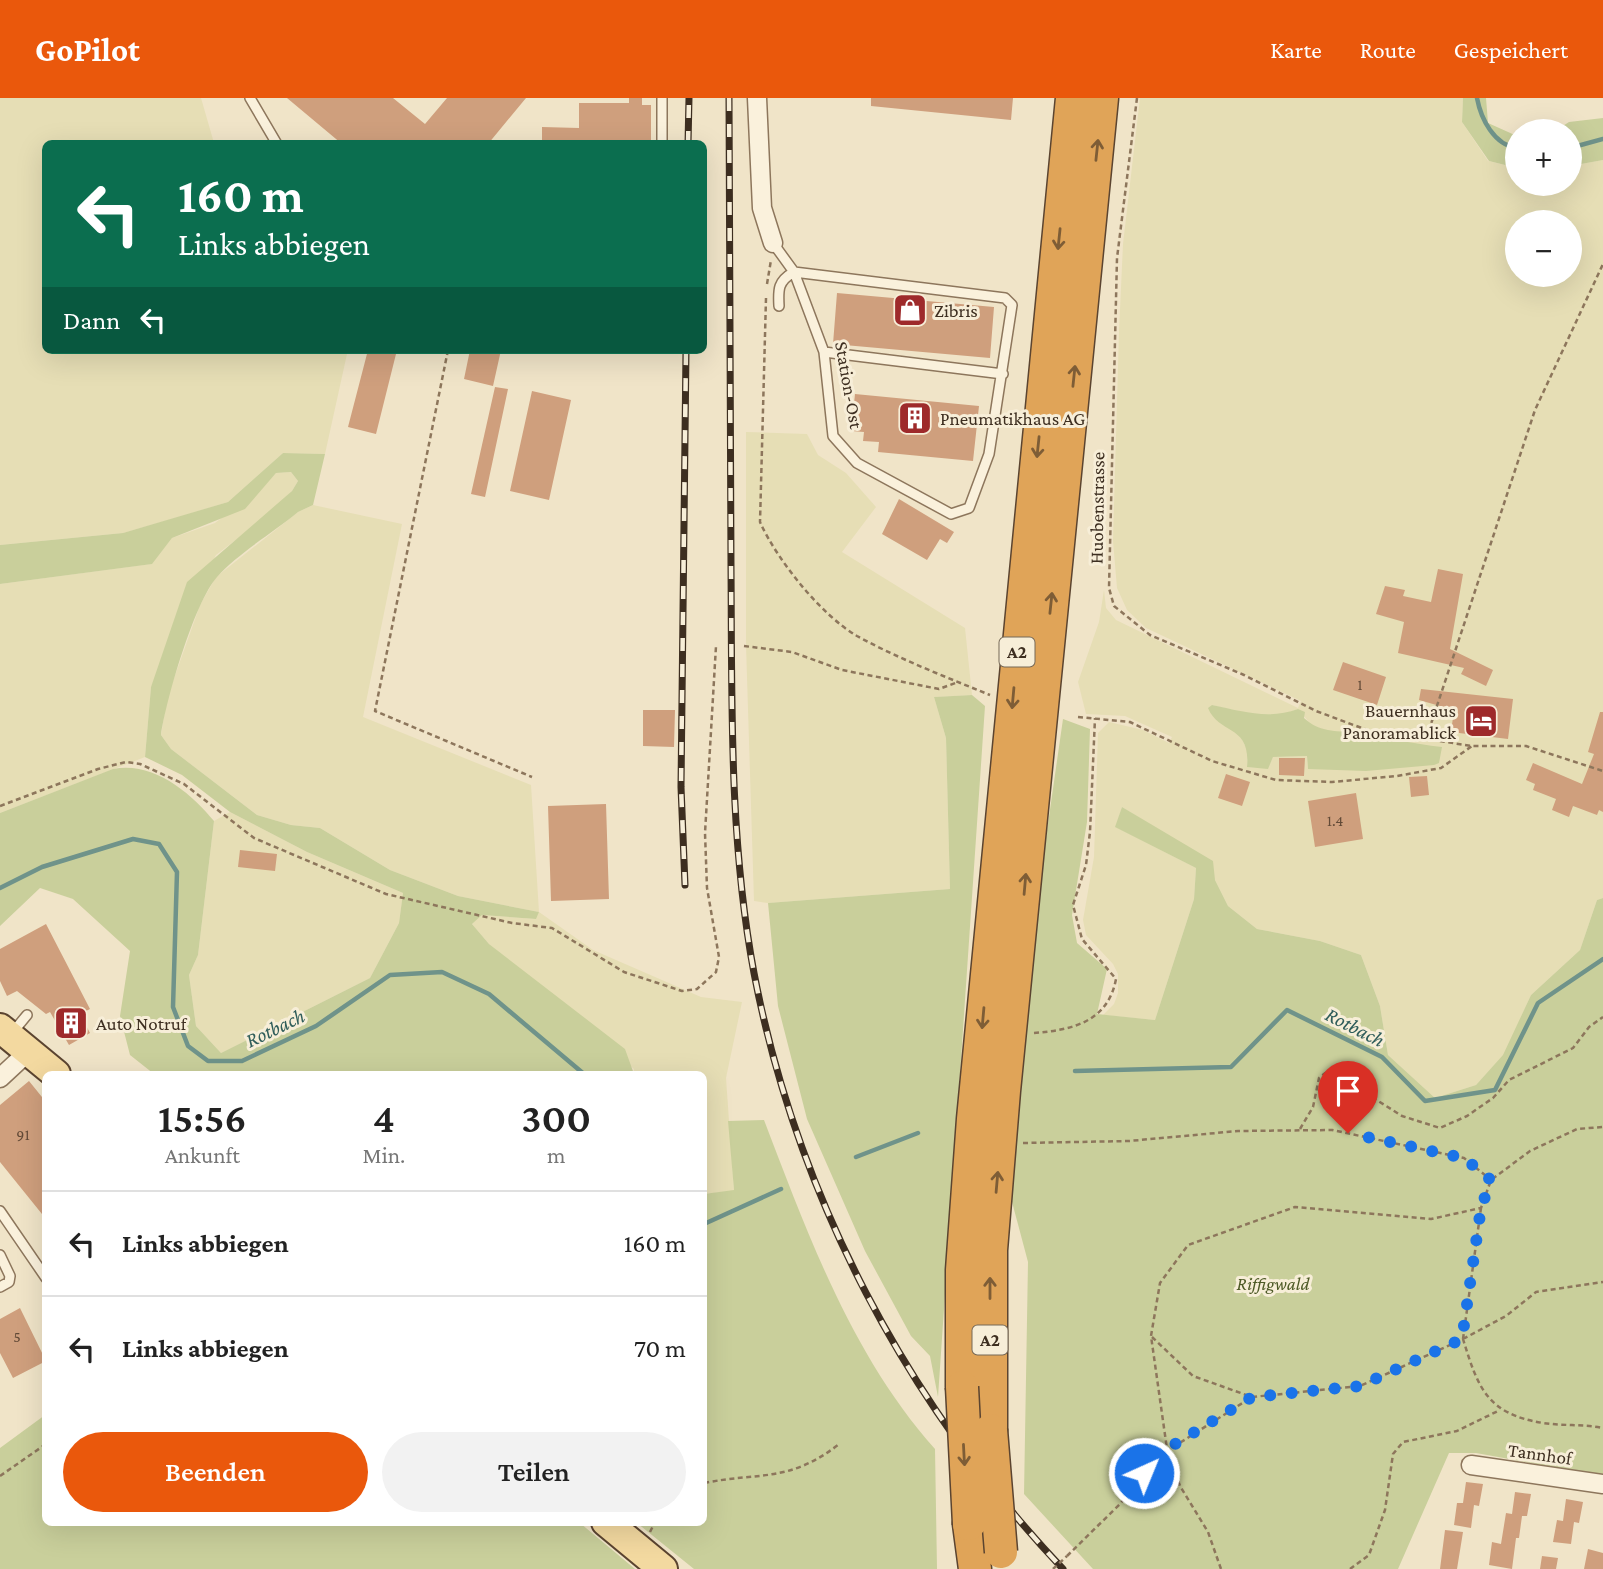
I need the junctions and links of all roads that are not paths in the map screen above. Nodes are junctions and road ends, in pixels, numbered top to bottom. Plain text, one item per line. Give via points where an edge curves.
1 (250, 98) edge
2 (662, 98) edge
3 (757, 98) edge
4 (1072, 98) edge
5 (1102, 98) edge
6 (275, 140) edge
7 (662, 140) edge
8 (773, 243) joint
9 (794, 272) junction
10 (779, 306) dead end
11 (824, 352) junction
12 (1003, 373) junction
13 (1003, 951) junction
14 (16, 1033) edge
15 (53, 1071) edge
16 (0, 1078) edge
17 (0, 1211) edge
18 (978, 1249) junction
19 (0, 1255) edge
20 (42, 1272) edge
21 (0, 1287) edge
22 (1471, 1465) dead end
23 (1603, 1484) edge
24 (611, 1526) edge
25 (993, 1563) edge
26 (663, 1569) edge

1 - 6 lane
2 - 7 lane
3 - 8 street, Station-Ost via 762,208
4 -> 13 highway, A2
13 -> 5 highway, A2
8 - 9 lane, Station-Ost
9 - 10 lane via 778,289
9 - 11 lane, Station-Ost
9 - 12 lane, Station-Ost via 1005,298 1012,305
11 - 12 lane
11 - 12 lane, Station-Ost via 833,436 857,463 951,514 968,508 989,454
13 - 18 highway, A2
14 - 15 main road
14 - 16 street
17 - 20 lane
25 -> 18 highway, A2, bridge
18 -> 25 highway, A2, bridge via 962,1387 969,1524
19 - 21 lane via 10,1276
22 - 23 street, Tannhof
24 - 26 main road

